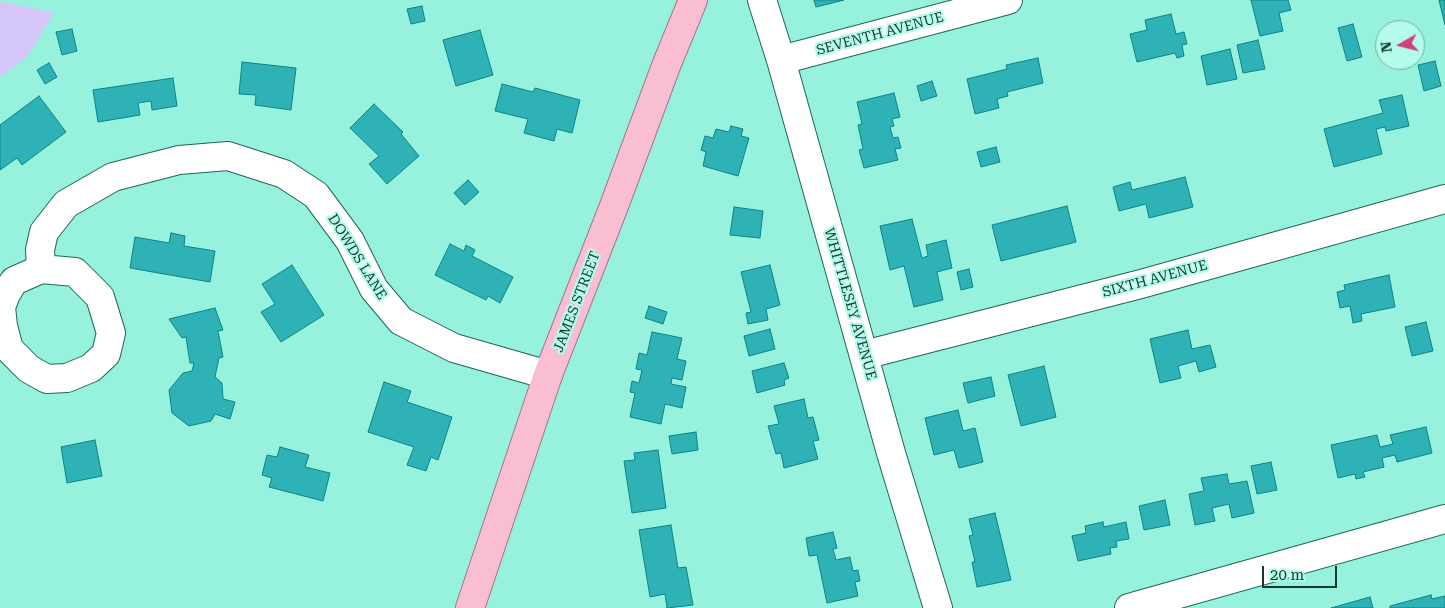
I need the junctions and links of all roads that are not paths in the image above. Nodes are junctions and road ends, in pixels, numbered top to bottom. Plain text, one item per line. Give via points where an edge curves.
1 (693, 0) edge
2 (762, 0) edge
3 (1008, 0) edge
4 (782, 60) junction
5 (1445, 199) edge
6 (41, 269) junction
7 (864, 355) junction
8 (548, 375) junction
9 (1445, 519) edge
10 (470, 608) edge
11 (938, 608) edge
12 (1129, 608) edge

1 - 8 main road, JAMES STREET
2 - 4 street, WHITTLESEY AVENUE
3 - 4 street, SEVENTH AVENUE
4 - 7 street, WHITTLESEY AVENUE
5 - 7 street, SIXTH AVENUE via 1141,284
6 - 6 street via 14,281 1,307 3,326 9,349 29,369 46,380 67,378 91,368 106,354 111,333 100,297 75,272
6 - 8 street, DOWDS LANE via 40,250 44,232 66,204 113,177 179,160 228,156 284,174 316,195 350,242 374,289 402,321 454,348
7 - 11 street, WHITTLESEY AVENUE
8 - 10 main road, JAMES STREET
9 - 12 street

